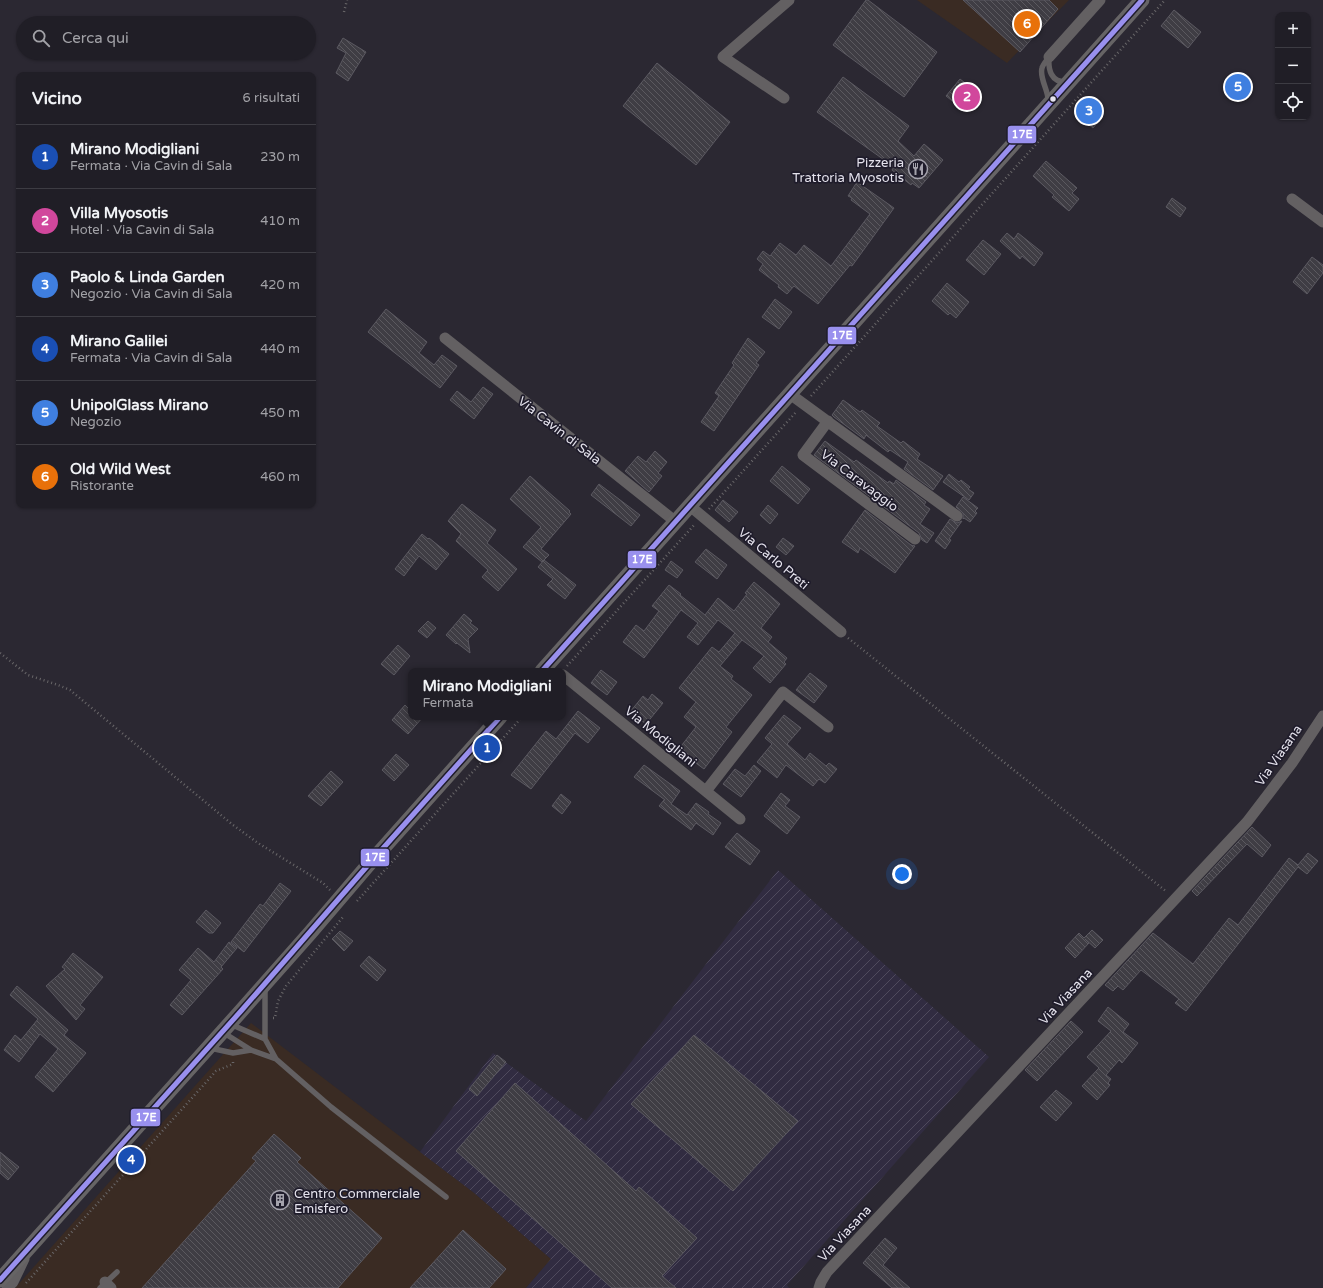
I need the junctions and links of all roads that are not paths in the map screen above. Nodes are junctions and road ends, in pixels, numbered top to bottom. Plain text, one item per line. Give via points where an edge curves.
1 (789, 0) edge
2 (1100, 0) edge
3 (1142, 0) edge
4 (1049, 57) junction
5 (1070, 80) junction
6 (784, 98) dead end
7 (1046, 108) junction
8 (1292, 199) dead end
9 (1323, 222) edge
10 (445, 338) dead end
11 (790, 394) junction
12 (828, 421) junction
13 (690, 506) junction
14 (957, 516) dead end
15 (676, 522) junction
16 (915, 539) dead end
17 (841, 632) road end
18 (550, 668) edge
19 (566, 677) edge
20 (1323, 716) edge
21 (497, 720) edge
22 (828, 727) dead end
23 (706, 791) junction
24 (740, 819) dead end
25 (265, 984) junction
26 (226, 1028) junction
27 (265, 1039) junction
28 (207, 1047) junction
29 (251, 1050) junction
30 (276, 1058) junction
31 (446, 1197) dead end
32 (29, 1247) junction
33 (117, 1272) dead end
34 (0, 1280) edge
35 (105, 1286) edge
36 (8, 1288) edge
37 (819, 1288) edge

1 - 6 street via 723,57
2 - 4 street
3 - 5 main road
4 - 5 lane via 1049,70 1052,76 1061,82
4 - 7 lane via 1042,69 1048,96
5 - 7 main road
7 - 11 main road
8 - 9 street
10 - 15 street, Via Cavin di Sala
11 - 12 street
11 - 13 main road
12 - 14 street
12 - 16 street, Via Caravaggio via 803,455
13 - 15 main road
13 - 17 street, Via Carlo Preti
15 - 18 main road
19 - 23 street, Via Modigliani
20 - 37 street, Via Viasana via 1292,763 1251,816 827,1272
21 - 25 main road
22 - 23 street via 783,692
23 - 24 street, Via Modigliani
25 - 26 main road
25 - 27 lane
26 - 27 lane via 241,1028
26 - 28 main road
26 - 29 lane
27 - 30 lane
28 - 29 lane via 233,1053
28 - 32 main road
29 - 30 lane
30 - 31 lane via 331,1107
32 - 34 main road
32 - 36 street
33 - 35 lane

